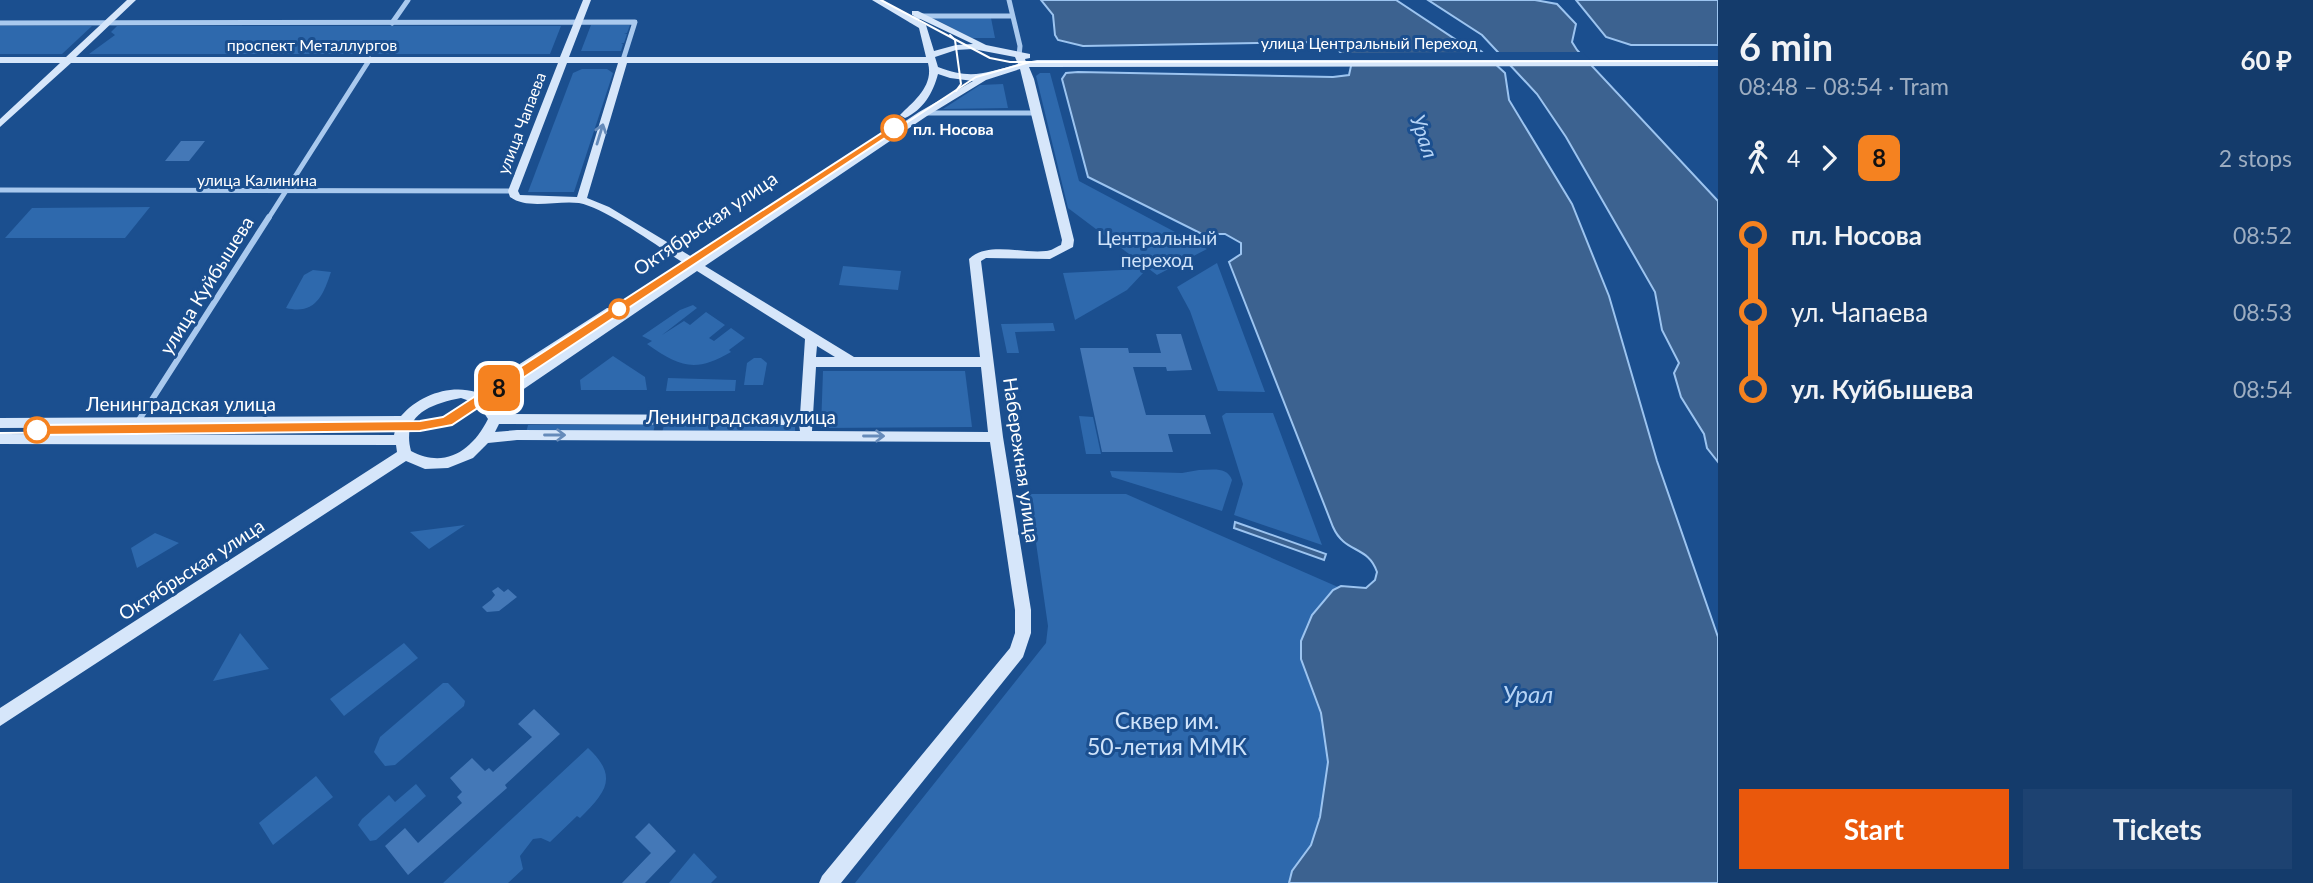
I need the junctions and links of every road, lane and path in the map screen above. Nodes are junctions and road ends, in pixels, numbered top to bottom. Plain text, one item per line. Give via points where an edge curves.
1 (132, 0) edge
2 (408, 0) edge
3 (587, 0) edge
4 (876, 0) edge
5 (891, 0) edge
6 (1009, 0) edge
7 (1012, 16) junction
8 (916, 18) junction
9 (0, 23) edge
10 (107, 23) junction
11 (392, 23) junction
12 (579, 23) junction
13 (987, 47) junction
14 (1718, 57) edge
15 (370, 59) junction
16 (0, 60) edge
17 (68, 60) junction
18 (564, 60) junction
19 (623, 60) junction
20 (1020, 60) junction
21 (1603, 60) junction
22 (932, 61) junction
23 (1718, 63) edge
24 (985, 79) junction
25 (1030, 83) junction
26 (925, 113) junction
27 (1037, 113) junction
28 (0, 124) edge
29 (0, 190) edge
30 (284, 191) junction
31 (513, 191) junction
32 (580, 200) junction
33 (693, 262) junction
34 (811, 337) junction
35 (809, 362) junction
36 (852, 362) junction
37 (987, 362) junction
38 (488, 407) junction
39 (806, 420) junction
40 (404, 421) junction
41 (0, 422) edge
42 (137, 422) junction
43 (806, 436) junction
44 (996, 437) junction
45 (487, 438) junction
46 (0, 439) edge
47 (117, 439) junction
48 (141, 439) junction
49 (402, 447) junction
50 (0, 718) edge
51 (829, 883) edge

1 - 10 main road
2 - 11 street
3 - 12 main road, улица Чапаева
4 - 8 main road
5 - 8 main road
6 - 7 street
7 - 8 street
7 - 20 street
8 - 13 main road
8 - 22 main road
9 - 10 street, проспект Металлургов
10 - 11 street, проспект Металлургов
10 - 17 main road
11 - 12 street, проспект Металлургов
12 - 18 main road, улица Чапаева
12 - 19 street, проспект Металлургов via 635,22
13 - 20 main road, проспект Металлургов
13 - 22 main road, проспект Металлургов via 950,48
14 - 21 main road, улица Центральный Переход
15 - 17 main road, проспект Металлургов
15 - 18 main road, проспект Металлургов
15 - 30 street, улица Куйбышева
16 - 17 main road, проспект Металлургов
17 - 28 main road
18 - 19 main road, проспект Металлургов
18 - 31 main road, улица Чапаева
19 - 22 main road, проспект Металлургов
32 -> 19 main road
20 - 21 main road, улица Центральный Переход
20 - 24 main road, проспект Металлургов
20 - 25 main road, Набережная улица
21 - 23 main road, улица Центральный Переход
22 - 24 main road, проспект Металлургов via 957,77
22 - 33 main road, Октябрьская улица via 931,88 917,106
24 - 25 main road
24 - 26 main road, Октябрьская улица
25 - 27 main road, Набережная улица
26 - 27 street
26 - 33 main road, Октябрьская улица
27 - 37 main road, Набережная улица via 1068,243 1063,251 1050,255 977,257
29 - 30 street, улица Калинина
30 - 31 street, улица Калинина
30 - 42 street, улица Куйбышева
31 - 32 main road, улица Чапаева via 515,197 529,200
32 - 33 main road, улица Чапаева via 605,209
33 - 34 main road, улица Чапаева
33 - 38 main road, Октябрьская улица
34 - 35 main road
34 - 36 main road, улица Чапаева
35 - 36 main road
35 - 39 main road
36 - 37 main road
37 - 44 main road, Набережная улица
38 - 39 main road, Ленинградская улица
38 - 40 main road via 461,393 439,396 420,405
38 - 45 main road
39 - 43 main road
40 - 42 main road, Ленинградская улица
40 - 49 main road
41 - 42 main road, Ленинградская улица
42 - 47 street, улица Куйбышева
42 - 48 street
43 -> 44 main road, Ленинградская улица
45 -> 43 main road, Ленинградская улица
44 - 51 main road, Набережная улица via 1023,610 1017,652
45 - 49 main road via 454,461 426,464
46 - 47 main road, Ленинградская улица
47 - 48 main road, Ленинградская улица
48 - 49 main road, Ленинградская улица
49 - 50 main road, Октябрьская улица

